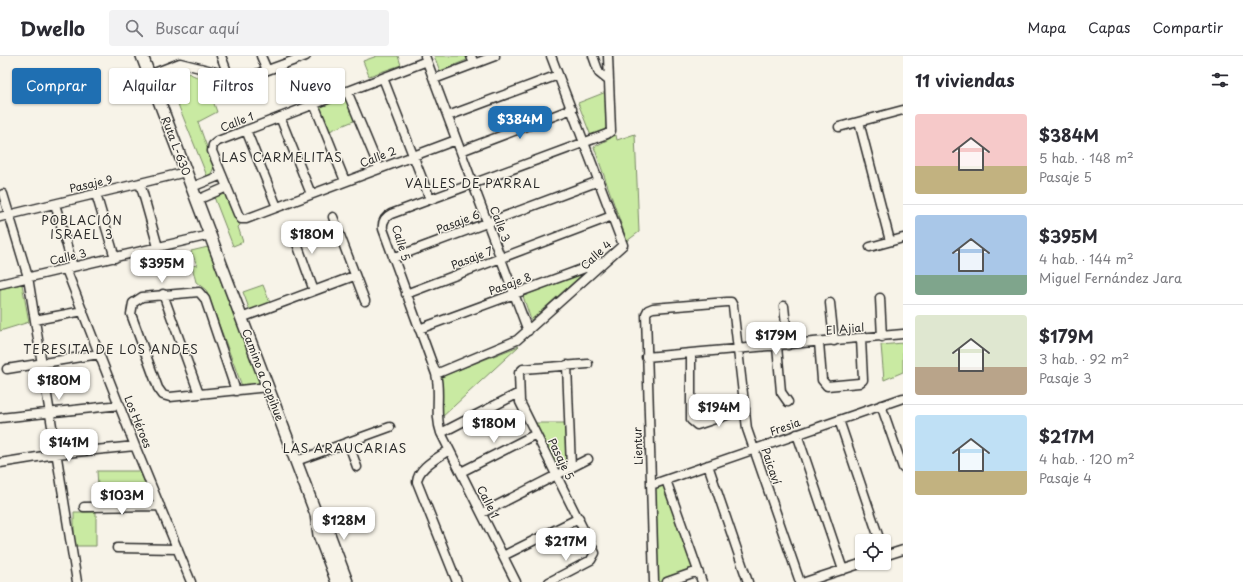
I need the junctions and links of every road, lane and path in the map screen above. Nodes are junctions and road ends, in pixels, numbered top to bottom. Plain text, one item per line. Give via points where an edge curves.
1 (142, 56) edge
2 (221, 56) edge
3 (261, 56) edge
4 (495, 56) edge
5 (551, 56) edge
6 (593, 56) edge
7 (608, 56) edge
8 (303, 57) edge
9 (426, 59) edge
10 (179, 60) edge
11 (473, 60) edge
12 (146, 68) edge
13 (163, 68) edge
14 (203, 68) edge
15 (226, 68) edge
16 (266, 68) edge
17 (268, 70) edge
18 (558, 74) junction
19 (383, 78) junction
20 (434, 79) junction
21 (609, 81) junction
22 (348, 91) junction
23 (345, 92) edge
24 (160, 104) edge
25 (314, 104) joint
26 (572, 110) junction
27 (903, 110) edge
28 (448, 116) junction
29 (280, 117) junction
30 (859, 122) junction
31 (840, 127) dead end
32 (246, 130) junction
33 (456, 140) junction
34 (584, 143) junction
35 (461, 151) junction
36 (413, 155) junction
37 (379, 168) junction
38 (186, 172) junction
39 (222, 175) junction
40 (598, 180) junction
41 (345, 181) junction
42 (140, 184) junction
43 (473, 184) junction
44 (192, 186) junction
45 (227, 187) junction
46 (3, 194) dead end
47 (96, 194) junction
48 (311, 194) junction
49 (197, 200) junction
50 (430, 200) junction
51 (55, 204) junction
52 (277, 207) junction
53 (9, 214) junction
54 (612, 216) junction
55 (0, 217) edge
56 (333, 217) dead end
57 (488, 223) junction
58 (291, 227) dead end
59 (210, 235) junction
60 (903, 238) edge
61 (890, 242) junction
62 (158, 247) junction
63 (870, 247) dead end
64 (116, 258) junction
65 (393, 258) junction
66 (501, 258) junction
67 (609, 259) junction
68 (69, 268) junction
69 (354, 276) junction
70 (28, 277) junction
71 (0, 284) edge
72 (314, 291) junction
73 (163, 294) junction
74 (406, 294) junction
75 (514, 294) junction
76 (880, 298) dead end
77 (365, 301) dead end
78 (830, 303) dead end
79 (733, 306) joint
80 (784, 306) dead end
81 (83, 311) junction
82 (241, 318) junction
83 (35, 320) junction
84 (419, 329) junction
85 (528, 331) junction
86 (903, 334) edge
87 (882, 337) junction
88 (861, 339) junction
89 (834, 341) junction
90 (819, 342) junction
91 (788, 345) junction
92 (776, 346) junction
93 (739, 349) junction
94 (691, 353) junction
95 (99, 354) junction
96 (646, 357) junction
97 (41, 363) junction
98 (588, 364) dead end
99 (567, 365) junction
100 (7, 369) dead end
101 (436, 374) junction
102 (268, 388) junction
103 (236, 391) junction
104 (519, 393) junction
105 (198, 394) junction
106 (903, 398) edge
107 (788, 402) dead end
108 (120, 405) junction
109 (881, 405) junction
110 (745, 409) junction
111 (49, 412) junction
112 (0, 418) edge
113 (839, 420) junction
114 (390, 427) dead end
115 (441, 433) junction
116 (536, 434) junction
117 (797, 434) junction
118 (348, 442) junction
119 (135, 446) junction
120 (754, 449) junction
121 (449, 450) junction
122 (56, 454) junction
123 (588, 459) dead end
124 (296, 461) junction
125 (0, 463) edge
126 (708, 465) junction
127 (357, 467) dead end
128 (571, 468) junction
129 (903, 468) edge
130 (461, 472) junction
131 (556, 475) junction
132 (666, 480) junction
133 (651, 485) junction
134 (160, 506) junction
135 (84, 507) dead end
136 (482, 513) junction
137 (316, 514) junction
138 (579, 518) junction
139 (878, 534) edge
140 (117, 548) dead end
141 (178, 549) junction
142 (903, 550) edge
143 (891, 553) edge
144 (503, 556) junction
145 (855, 566) edge
146 (843, 570) junction
147 (698, 571) junction
148 (564, 579) edge
149 (77, 582) edge
150 (192, 582) edge
151 (337, 582) edge
152 (347, 582) edge
153 (457, 582) edge
154 (516, 582) edge
155 (549, 582) edge
156 (654, 582) edge
157 (668, 582) edge
158 (702, 582) edge
159 (748, 582) edge
160 (800, 582) edge
161 (805, 582) edge

1 - 12 street, Ruta L-630
2 - 15 street
3 - 16 street
4 - 11 street
5 - 18 street, Calle 4
6 - 21 street via 599,73
7 - 21 street
8 - 17 street
9 - 19 street, Calle 1
9 - 20 street, Calle 3
10 - 13 street
10 - 14 street
11 - 20 street
18 - 26 street, Calle 4
18 - 28 street
19 - 22 street, Calle 1
19 - 36 street
20 - 28 street, Calle 3
21 - 34 street, Calle 5 via 611,131
22 - 23 street, Calle 1
22 - 37 street
24 - 38 street, Ruta L-630
25 - 29 street, Calle 1
25 - 41 street
26 - 34 street, Calle 4
26 - 35 street
27 - 30 street
28 - 33 street, Calle 3
29 - 32 street, Calle 1
29 - 48 street
30 - 31 street
30 - 61 street
32 - 39 street, Calle 1 via 213,145 212,151
32 - 52 street
33 - 35 street, Calle 3
33 - 36 street, Calle 2
34 - 40 street, Calle 4
34 - 43 street, Calle 5
35 - 43 street, Calle 3
36 - 37 street, Calle 2
36 - 50 street
37 - 41 street, Calle 2
38 - 42 street, Pasaje 9
38 - 44 street, Ruta L-630
39 - 44 street
39 - 45 street
40 - 54 street, Calle 4
40 - 57 street, Pasaje 6
41 - 48 street, Calle 2
42 - 47 street, Pasaje 9
42 - 62 street
43 - 50 street, Calle 5
43 - 57 street, Calle 3
44 - 49 street, Ruta L-630
45 - 49 street
45 - 52 street, Calle 2 via 241,219
46 - 53 street
47 - 51 street, Pasaje 9
47 - 64 street
48 - 52 street, Calle 2
49 - 59 street, Ruta L-630
50 - 65 street, Calle 5 via 391,214 384,220 383,230
51 - 53 street, Pasaje 9
51 - 68 street
53 - 55 street, Pasaje 9
53 - 70 street
54 - 66 street, Pasaje 7
54 - 67 street, Calle 4 via 623,245
56 - 69 street
57 - 65 street, Pasaje 6
57 - 66 street, Calle 3
58 - 72 street
59 - 62 street, Calle 3
59 - 82 street, Camino a Copihue
60 - 61 street
61 - 63 street
62 - 64 street, Calle 3
64 - 68 street, Calle 3
65 - 74 street, Calle 5
66 - 74 street, Pasaje 7
66 - 75 street, Calle 3
67 - 75 street, Pasaje 8
67 - 85 street, Calle 4
68 - 70 street, Calle 3
68 - 81 street, Los Héroes
69 - 72 street
69 - 77 street
70 - 71 street, Calle 3
70 - 83 street
72 - 82 street
73 - 103 street via 199,292 205,299
73 - 105 street
73 - 105 street via 142,297 133,303 131,314 163,396
74 - 84 street, Calle 5
75 - 84 street, Pasaje 8
75 - 85 street, Calle 3
76 - 87 street
78 - 89 street
79 - 93 street, Paicaví
79 - 96 street, Lientur via 731,302 727,302 648,310
80 - 91 street
81 - 83 street
81 - 95 street, Los Héroes
82 - 102 street, Camino a Copihue
83 - 97 street
84 - 101 street, Calle 5
85 - 101 street, Calle 4 via 510,344
86 - 87 street, El Ajial
87 - 88 street, El Ajial
88 - 89 street, El Ajial
88 - 90 street via 863,380 859,383 824,385
89 - 90 street, El Ajial
90 - 91 street, El Ajial
91 - 92 street, El Ajial
92 - 93 street, El Ajial
92 - 107 street via 781,392
93 - 94 street, El Ajial
93 - 110 street, Paicaví
94 - 96 street, El Ajial
94 - 110 street via 693,423 698,425
95 - 97 street
95 - 108 street, Los Héroes
96 - 133 street, Lientur
97 - 100 street
97 - 111 street
98 - 99 street
99 - 104 street, Pasaje 5 via 520,370
99 - 128 street
101 - 115 street, Calle 5 via 439,393 437,417
102 - 103 street
102 - 124 street, Camino a Copihue
103 - 105 street
104 - 115 street
104 - 116 street, Pasaje 5 via 520,402
106 - 109 street, Fresia
108 - 111 street
108 - 119 street, Los Héroes
109 - 113 street, Fresia
109 - 129 street
110 - 120 street, Paicaví via 747,429
111 - 112 street
111 - 122 street
113 - 117 street, Fresia
113 - 139 street
114 - 118 street
115 - 121 street, Calle 1
116 - 130 street
116 - 131 street, Pasaje 5
117 - 120 street, Fresia
117 - 146 street
118 - 124 street
118 - 127 street
119 - 122 street
119 - 134 street, Los Héroes
120 - 126 street, Fresia
120 - 160 street, Paicaví
121 - 130 street, Calle 1
121 - 153 street via 422,470 416,482
122 - 125 street
122 - 149 street
123 - 128 street
124 - 137 street, Camino a Copihue
126 - 132 street, Fresia
126 - 159 street
128 - 131 street
130 - 136 street, Calle 1
131 - 136 street
131 - 138 street, Pasaje 5
132 - 133 street, Fresia
132 - 147 street
133 - 156 street, Lientur
134 - 135 street
134 - 141 street, Los Héroes
136 - 144 street, Calle 1
137 - 151 street via 319,535
137 - 152 street via 329,534
138 - 144 street
138 - 148 street, Pasaje 5 via 595,556
140 - 141 street
141 - 150 street, Los Héroes
142 - 143 street
144 - 154 street, Calle 1
145 - 146 street
146 - 161 street
147 - 157 street
147 - 158 street
148 - 155 street

